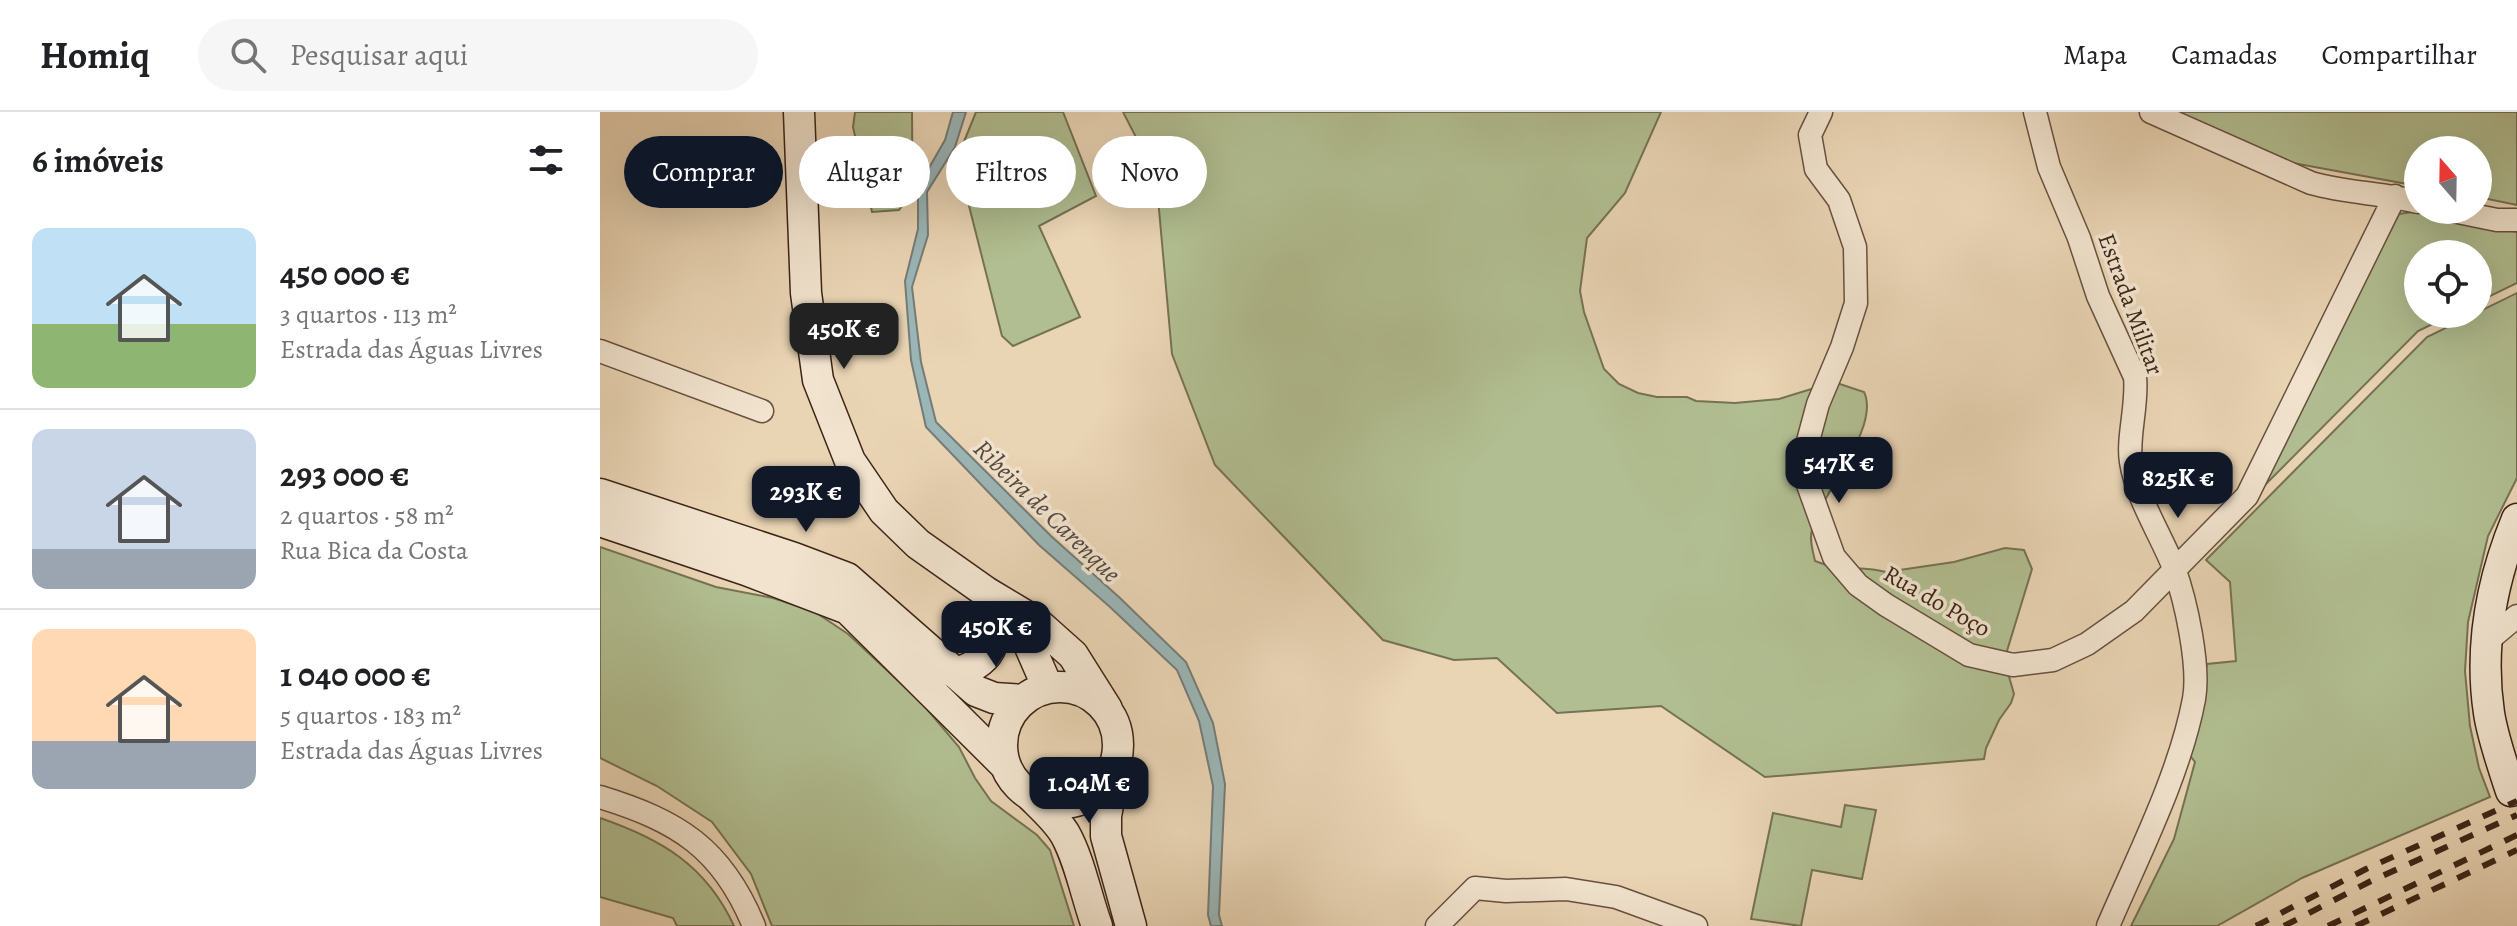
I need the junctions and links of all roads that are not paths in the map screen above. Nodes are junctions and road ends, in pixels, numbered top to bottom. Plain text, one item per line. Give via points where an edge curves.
1 (799, 112) edge
2 (1821, 112) edge
3 (2035, 112) edge
4 (2151, 112) edge
5 (2395, 196) junction
6 (2404, 198) edge
7 (2492, 219) edge
8 (2517, 220) edge
9 (600, 351) edge
10 (762, 411) dead end
11 (600, 494) edge
12 (2517, 519) edge
13 (600, 521) edge
14 (2175, 571) junction
15 (986, 592) junction
16 (2517, 616) edge
17 (2485, 643) junction
18 (955, 673) junction
19 (1035, 694) junction
20 (1107, 709) junction
21 (1116, 762) junction
22 (1006, 766) junction
23 (2511, 791) dead end
24 (1028, 794) junction
25 (600, 797) edge
26 (754, 926) edge
27 (1097, 926) edge
28 (1131, 926) edge
29 (1437, 926) edge
30 (1696, 926) edge
31 (2108, 926) edge

1 - 15 street via 806,293 818,380 850,461 884,511 918,544
2 - 14 street, Rua do Poço via 1810,135 1816,169 1839,200 1855,247 1856,303 1804,456 1807,482 1834,557 1858,585 1948,643 1969,655 2013,665 2053,660 2087,644 2134,611
3 - 14 street, Estrada Militar via 2049,167 2135,377 2130,459
4 - 5 street via 2311,183
5 - 6 street
5 - 14 street, Rua do Poço via 2247,496
7 - 8 street
9 - 10 street
11 - 18 street via 847,578
12 - 17 street via 2493,585
13 - 22 street via 848,609
14 - 31 street, Estrada Militar via 2193,643 2195,697 2173,772
15 - 18 street via 996,620 995,639 972,669
15 - 19 street via 1027,640
15 - 20 street via 1036,622 1073,655
16 - 17 street
17 - 23 street via 2489,716
18 - 19 street via 994,698
19 - 20 street via 1064,687 1080,690
19 - 22 street via 1011,714 1004,731
20 - 21 street via 1116,725
21 - 24 street via 1096,791 1080,800 1062,803
21 - 28 street via 1106,836
22 - 24 street
24 - 27 street via 1064,833
25 - 26 street via 692,838 726,873
29 - 30 street via 1475,888 1566,889 1616,897

